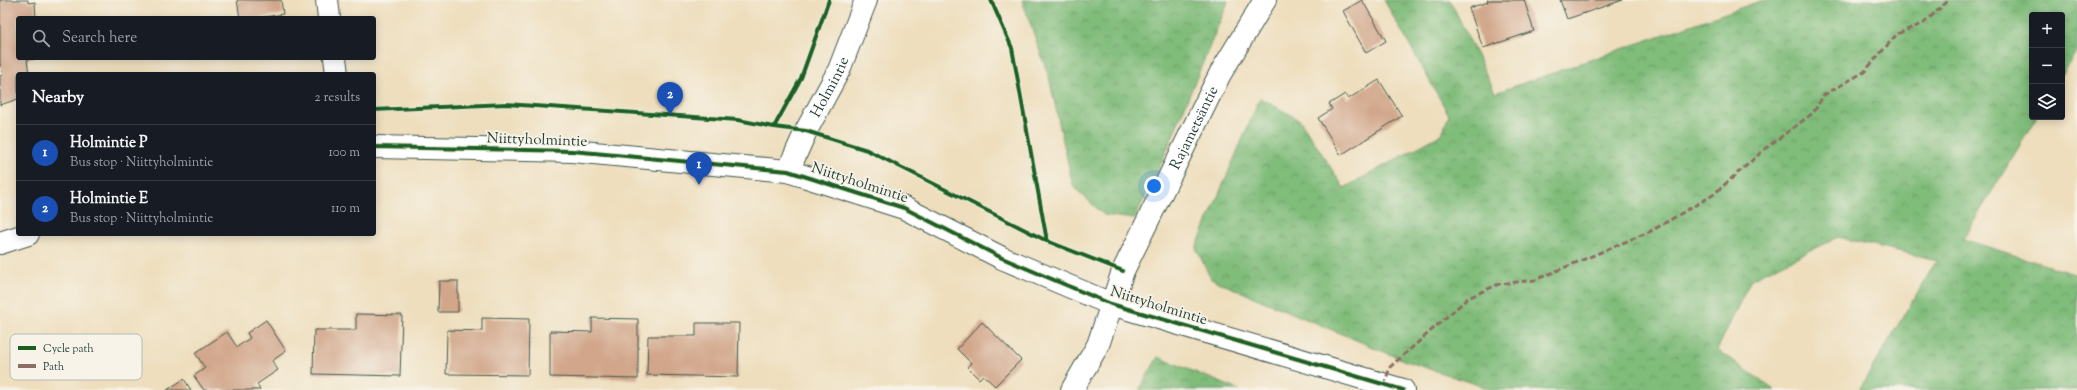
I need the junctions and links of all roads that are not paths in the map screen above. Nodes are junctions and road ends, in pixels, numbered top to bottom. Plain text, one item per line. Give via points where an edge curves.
1 (327, 0) edge
2 (866, 0) edge
3 (1265, 0) edge
4 (329, 16) edge
5 (335, 60) edge
6 (337, 72) edge
7 (376, 147) edge
8 (788, 171) junction
9 (22, 236) edge
10 (0, 243) edge
11 (1111, 304) junction
12 (1072, 390) edge
13 (1403, 390) edge

1 - 4 street
2 - 8 street, Holmintie via 839,70
3 - 11 street, Rajametsäntie via 1220,74 1123,271
5 - 6 street
7 - 8 street, Niittyholmintie via 572,151
8 - 11 street, Niittyholmintie via 904,208 1002,258
9 - 10 street
11 - 12 street, Rajametsäntie via 1098,345
11 - 13 street, Niittyholmintie

